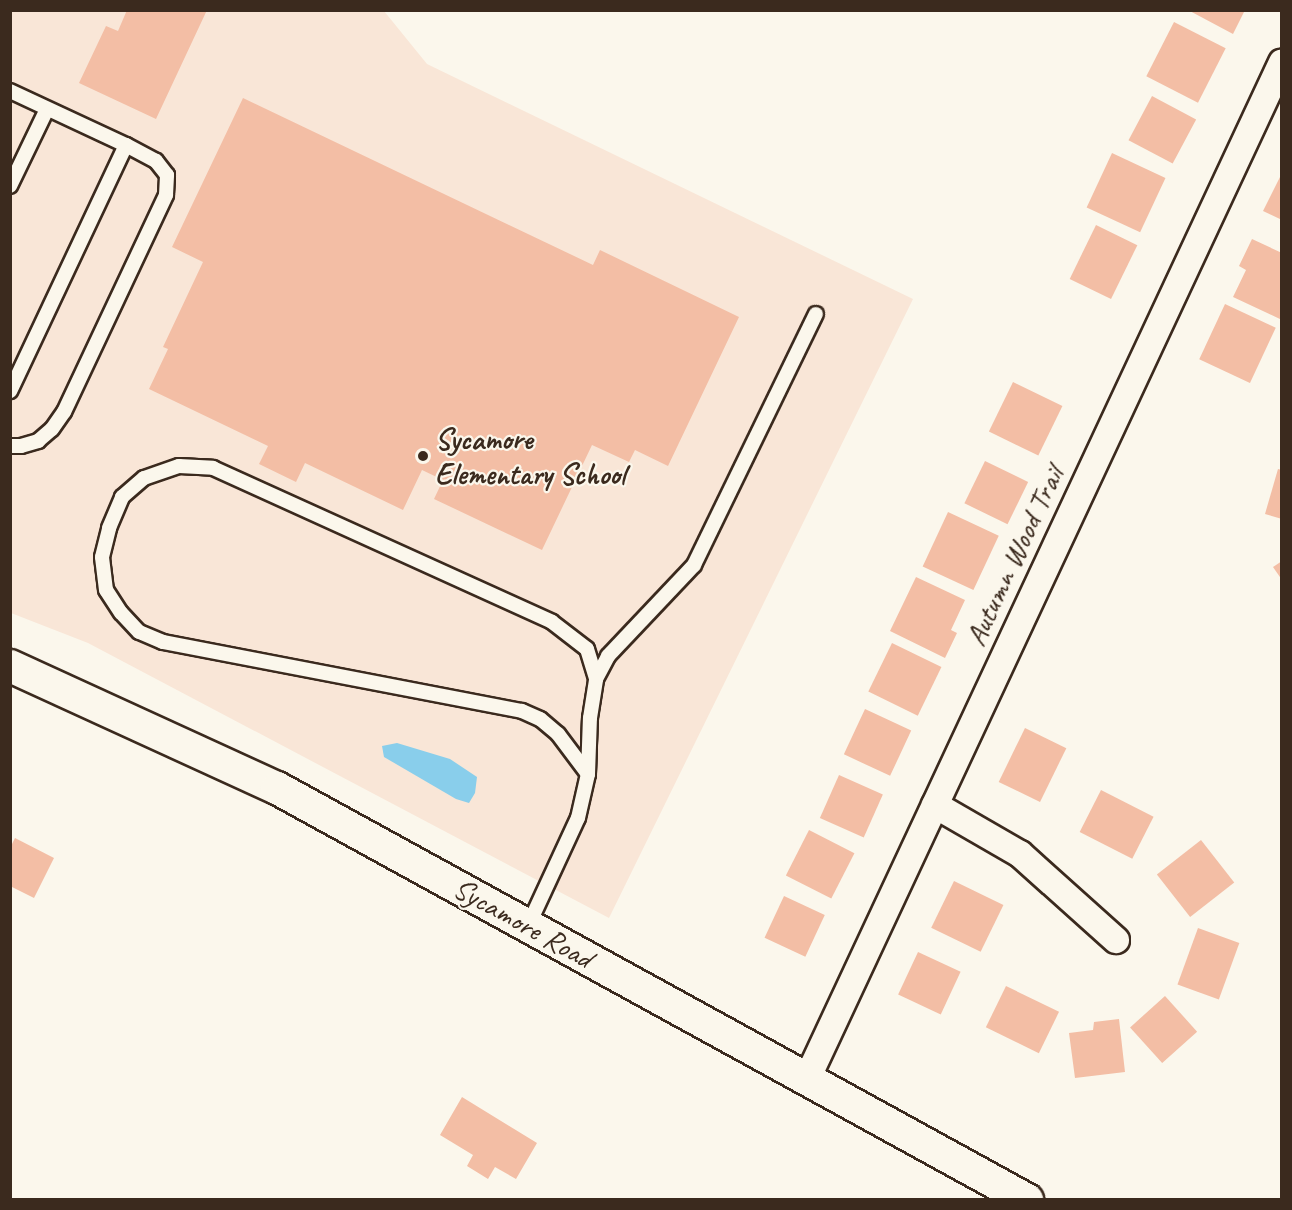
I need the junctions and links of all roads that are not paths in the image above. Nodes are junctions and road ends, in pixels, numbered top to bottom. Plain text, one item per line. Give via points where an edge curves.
1 (1281, 62) edge
2 (10, 92) edge
3 (47, 109) junction
4 (126, 145) junction
5 (10, 186) edge
6 (816, 314) dead end
7 (10, 390) edge
8 (10, 446) edge
9 (10, 666) edge
10 (596, 679) junction
11 (588, 774) junction
12 (935, 805) junction
13 (528, 926) junction
14 (1116, 940) dead end
15 (807, 1079) junction
16 (1027, 1200) edge

1 - 12 street, Autumn Wood Trail
2 - 3 lane
3 - 4 lane
3 - 5 lane
4 - 7 lane
4 - 8 lane via 156,161 167,176 165,195 64,412 38,441
6 - 10 lane via 694,565 608,656
9 - 13 street, Sycamore Road via 277,788
10 - 11 lane
10 - 11 lane via 587,649 552,622 213,468 178,466 144,478 122,497 109,528 102,557 106,590 121,614 139,632 163,642 522,711 558,734
11 - 13 lane via 578,818
12 - 14 street via 1020,854
12 - 15 street, Autumn Wood Trail
13 - 15 street, Sycamore Road
15 - 16 street, Sycamore Road

